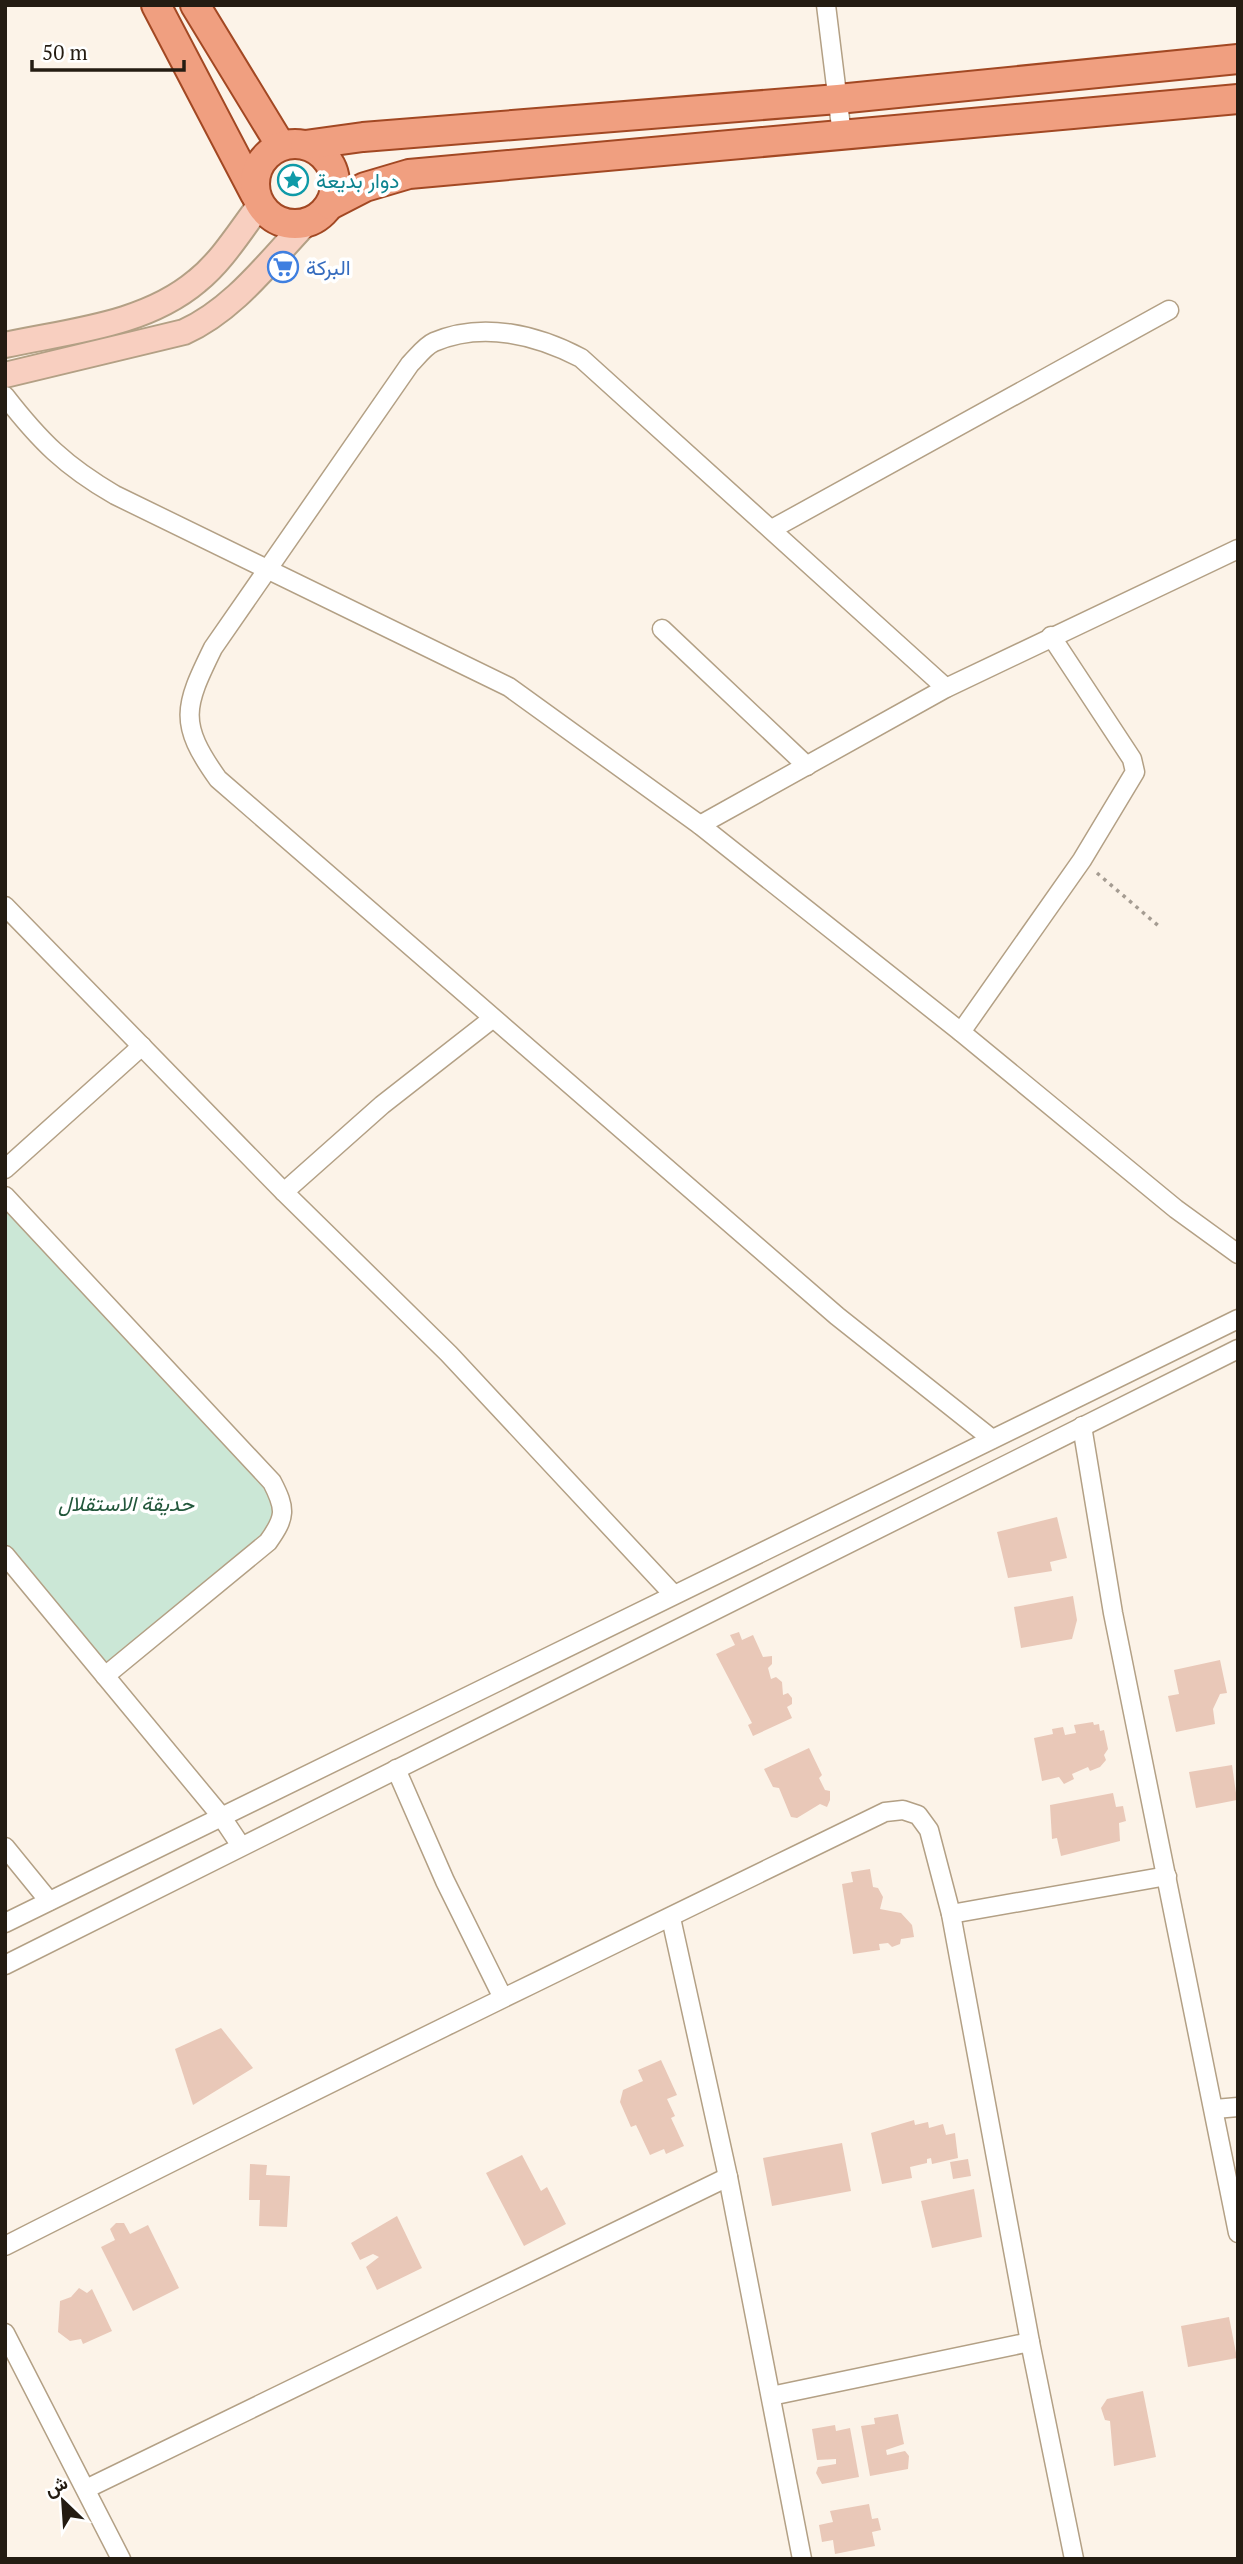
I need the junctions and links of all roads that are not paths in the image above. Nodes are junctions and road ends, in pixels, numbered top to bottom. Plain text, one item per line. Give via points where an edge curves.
1 (156, 5) edge
2 (195, 5) edge
3 (826, 5) edge
4 (1238, 59) edge
5 (838, 99) junction
6 (1238, 99) edge
7 (842, 135) junction
8 (293, 146) junction
9 (257, 200) junction
10 (330, 205) junction
11 (304, 225) junction
12 (1169, 310) dead end
13 (5, 345) edge
14 (5, 375) edge
15 (5, 396) edge
16 (772, 529) junction
17 (1238, 549) edge
18 (268, 567) junction
19 (662, 629) dead end
20 (1051, 636) junction
21 (946, 688) junction
22 (807, 766) junction
23 (700, 825) junction
24 (5, 906) edge
25 (492, 1018) junction
26 (961, 1032) junction
27 (142, 1046) junction
28 (5, 1169) edge
29 (284, 1192) junction
30 (5, 1196) edge
31 (1238, 1254) edge
32 (1238, 1319) edge
33 (1238, 1349) edge
34 (1082, 1426) junction
35 (992, 1439) junction
36 (5, 1555) edge
37 (673, 1594) junction
38 (105, 1676) junction
39 (396, 1769) junction
40 (221, 1816) junction
41 (241, 1846) junction
42 (5, 1847) edge
43 (1167, 1876) junction
44 (49, 1901) junction
45 (951, 1914) junction
46 (671, 1918) junction
47 (5, 1923) edge
48 (5, 1965) edge
49 (502, 1996) junction
50 (1238, 2107) edge
51 (1215, 2109) junction
52 (728, 2177) junction
53 (1238, 2233) edge
54 (5, 2246) edge
55 (5, 2333) edge
56 (1030, 2342) junction
57 (771, 2396) junction
58 (86, 2489) junction
59 (121, 2559) edge
60 (802, 2559) edge
61 (1074, 2559) edge

1 - 9 main road
2 - 8 main road via 245,92
3 - 5 street
4 - 5 main road
5 - 7 street
5 - 8 main road via 363,136
6 - 7 main road
7 - 10 main road via 409,174 365,187
8 - 9 main road via 271,151 257,169
8 - 10 main road via 323,156 330,164 335,184
9 - 11 main road via 279,222
9 - 13 street via 198,280 160,305 128,319
10 - 11 main road
11 - 14 street via 203,324
12 - 16 street
15 - 18 street via 50,451 82,476
16 - 18 street via 582,358 552,342 512,332 464,334 432,343 410,364
16 - 21 street
17 - 20 street
18 - 23 street via 509,687
18 - 25 street via 213,648 195,685 187,719 198,752 218,779
19 - 22 street
20 - 21 street
20 - 26 street via 1132,759 1135,772 1082,860
21 - 22 street
22 - 23 street
23 - 26 street
24 - 27 street
25 - 29 street via 382,1105
25 - 35 street via 837,1316
26 - 31 street via 1176,1209
27 - 28 street
27 - 29 street
29 - 37 street via 449,1354
30 - 38 street via 272,1482 283,1503 281,1524 268,1542
32 - 35 street
33 - 34 street
34 - 39 street
34 - 43 street via 1113,1614
35 - 37 street
36 - 38 street
37 - 40 street
38 - 40 street
39 - 41 street
39 - 49 street via 444,1881
40 - 41 street
40 - 44 street
41 - 48 street
42 - 44 street
43 - 45 street
43 - 51 street
44 - 47 street
45 - 46 street via 929,1830 918,1815 903,1810 885,1812
45 - 56 street
46 - 49 street
46 - 52 street
49 - 54 street
50 - 51 street
51 - 53 street
52 - 57 street
52 - 58 street
55 - 58 street
56 - 57 street
56 - 61 street
57 - 60 street
58 - 59 street

